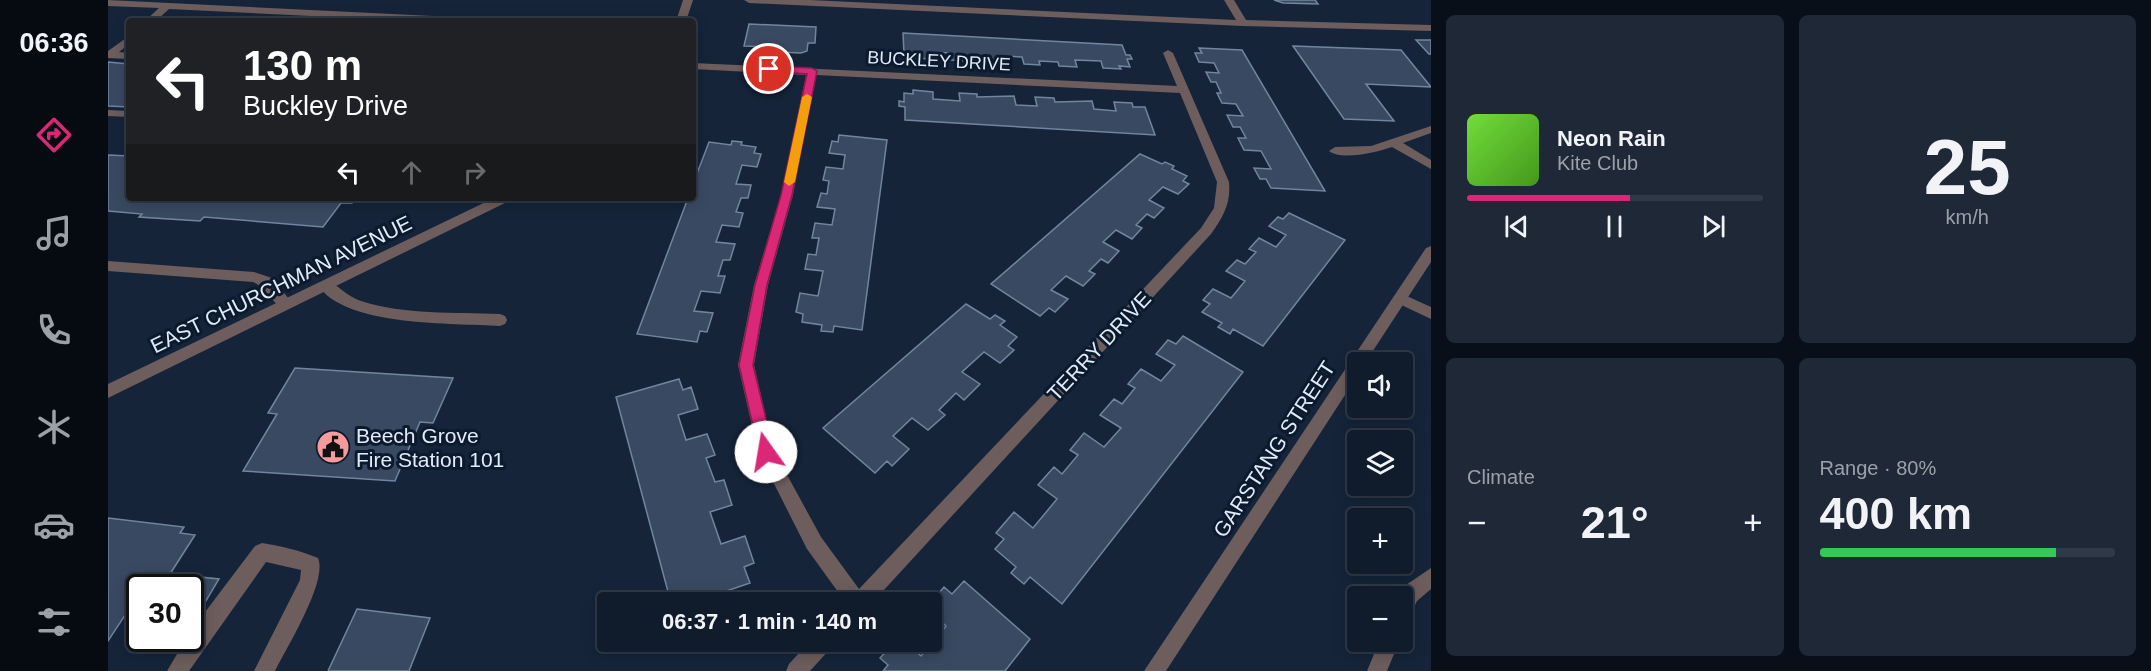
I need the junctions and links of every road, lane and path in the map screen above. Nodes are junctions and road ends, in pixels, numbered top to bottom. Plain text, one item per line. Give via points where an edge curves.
1 (287, 0) edge
2 (688, 0) edge
3 (749, 0) edge
4 (1229, 0) edge
5 (108, 3) edge
6 (167, 6) junction
7 (222, 9) junction
8 (276, 11) junction
9 (153, 18) edge
10 (212, 18) edge
11 (415, 18) edge
12 (682, 18) edge
13 (1243, 23) junction
14 (1431, 28) edge
15 (126, 41) edge
16 (1168, 53) dead end
17 (109, 55) edge
18 (126, 56) edge
19 (696, 66) edge
20 (812, 71) junction
21 (1183, 90) junction
22 (108, 112) edge
23 (126, 114) edge
24 (1431, 129) edge
25 (1394, 142) junction
26 (1335, 151) dead end
27 (1431, 165) edge
28 (499, 201) edge
29 (1431, 251) edge
30 (108, 266) edge
31 (325, 285) junction
32 (1400, 298) junction
33 (286, 304) junction
34 (1431, 313) edge
35 (500, 320) dead end
36 (108, 391) edge
37 (1431, 577) edge
38 (850, 592) edge
39 (868, 592) edge
40 (1413, 592) edge
41 (814, 652) edge
42 (1385, 652) edge
43 (177, 671) edge
44 (264, 671) edge
45 (796, 671) edge
46 (1154, 671) edge
47 (1377, 671) edge

1 - 8 street
2 - 12 street
3 - 13 street
4 - 13 street
5 - 6 street
6 - 7 street
6 - 9 street
7 - 8 street
7 - 10 street
8 - 11 street
13 - 14 street
15 - 17 street
16 - 21 street, TERRY DRIVE
17 - 18 street
19 - 20 street, BUCKLEY DRIVE
20 - 21 street, BUCKLEY DRIVE
20 - 38 street via 746,365 766,452 814,543
21 - 39 street, TERRY DRIVE via 1223,182 1221,210 1206,231
22 - 23 street
24 - 25 street
25 - 26 street via 1364,151
25 - 27 street
28 - 31 street, EAST CHURCHMAN AVENUE
29 - 32 street, GARSTANG STREET
30 - 33 street via 254,277 267,282
31 - 33 street, EAST CHURCHMAN AVENUE
31 - 35 street via 357,305 391,312
32 - 34 street
32 - 46 street, GARSTANG STREET
33 - 36 street, EAST CHURCHMAN AVENUE
37 - 40 street
41 - 45 street
42 - 47 street
43 - 44 street via 262,552 311,564 309,582

